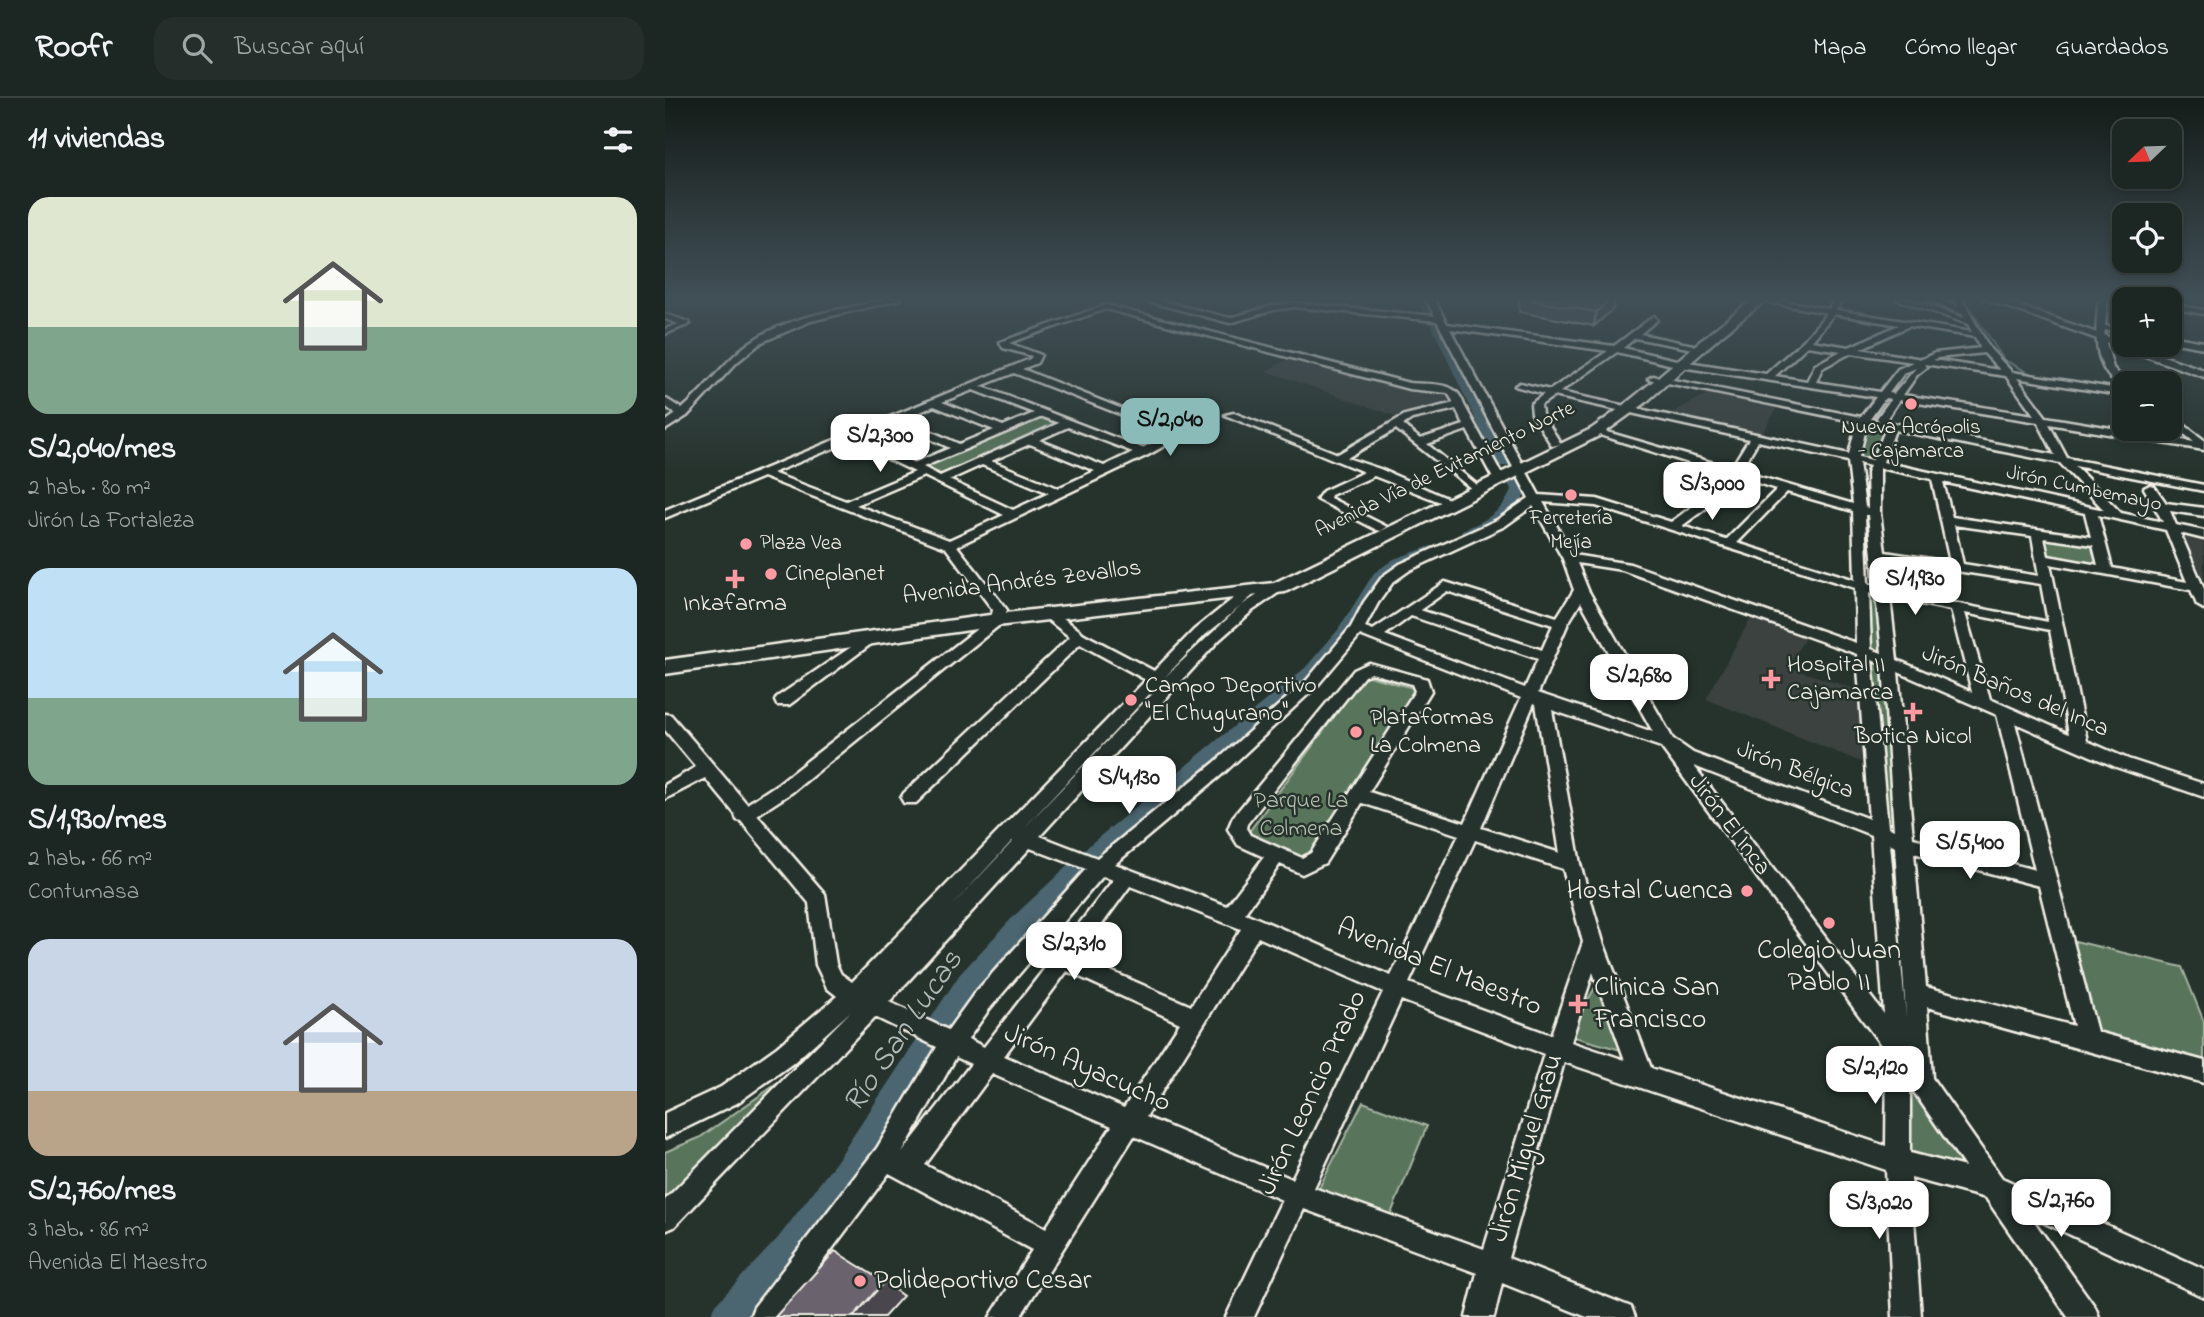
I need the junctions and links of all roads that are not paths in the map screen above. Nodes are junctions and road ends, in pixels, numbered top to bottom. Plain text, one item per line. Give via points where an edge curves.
1 (743, 356) edge
2 (1036, 356) edge
3 (1294, 356) edge
4 (1454, 356) edge
5 (1606, 356) edge
6 (1650, 356) edge
7 (1684, 356) edge
8 (1686, 356) edge
9 (1792, 356) edge
10 (1839, 356) edge
11 (1882, 356) edge
12 (1937, 356) edge
13 (1966, 356) edge
14 (1992, 356) edge
15 (2106, 356) edge
16 (2162, 357) edge
17 (1680, 362) junction
18 (1916, 362) junction
19 (1927, 363) junction
20 (1013, 369) junction
21 (2204, 372) edge
22 (2112, 373) edge
23 (1770, 375) junction
24 (2011, 376) junction
25 (1657, 380) junction
26 (1810, 381) junction
27 (1520, 386) dead end
28 (975, 387) junction
29 (2112, 391) edge
30 (1553, 393) junction
31 (1882, 393) junction
32 (1899, 396) junction
33 (665, 401) edge
34 (935, 404) junction
35 (1459, 405) junction
36 (1626, 409) junction
37 (1043, 413) junction
38 (683, 414) junction
39 (1230, 415) dead end
40 (2040, 418) junction
41 (895, 419) junction
42 (1863, 422) junction
43 (1069, 423) junction
44 (1396, 424) junction
45 (665, 426) edge
46 (1470, 426) junction
47 (2182, 427) edge
48 (1891, 428) junction
49 (2185, 429) junction
50 (1004, 430) junction
51 (2204, 431) edge
52 (1596, 432) junction
53 (851, 437) junction
54 (1755, 437) junction
55 (1031, 440) junction
56 (1421, 442) junction
57 (1556, 444) junction
58 (2200, 446) edge
59 (959, 448) junction
60 (1144, 453) junction
61 (1340, 457) junction
62 (1853, 459) junction
63 (2063, 460) junction
64 (982, 461) junction
65 (1877, 466) junction
66 (1107, 471) junction
67 (1376, 471) junction
68 (761, 473) junction
69 (928, 473) junction
70 (1508, 473) junction
71 (1737, 475) junction
72 (1937, 478) junction
73 (1472, 486) junction
74 (1784, 488) junction
75 (2150, 488) dead end
76 (2204, 488) edge
77 (1059, 493) junction
78 (1536, 498) junction
79 (1447, 501) junction
80 (850, 506) junction
81 (2162, 506) junction
82 (1866, 511) junction
83 (2091, 511) junction
84 (2204, 513) edge
85 (665, 514) edge
86 (1014, 514) junction
87 (2117, 516) junction
88 (1946, 520) junction
89 (1381, 527) junction
90 (1674, 527) junction
91 (2171, 527) junction
92 (2037, 532) junction
93 (2204, 534) edge
94 (2100, 541) junction
95 (1729, 544) junction
96 (950, 545) junction
97 (1877, 555) junction
98 (1569, 559) junction
99 (2042, 559) junction
100 (1957, 567) junction
101 (2106, 571) junction
102 (1302, 575) joint
103 (2045, 581) junction
104 (1274, 584) junction
105 (1860, 586) junction
106 (2195, 587) junction
107 (1581, 590) junction
108 (1249, 592) junction
109 (1880, 592) junction
110 (2204, 605) edge
111 (1957, 608) junction
112 (1409, 611) junction
113 (1049, 614) junction
114 (998, 615) junction
115 (1561, 623) junction
116 (2054, 627) junction
117 (1366, 632) junction
118 (1079, 637) junction
119 (866, 641) junction
120 (1410, 649) junction
121 (1864, 651) junction
122 (665, 656) edge
123 (1548, 657) junction
124 (1890, 663) junction
125 (665, 667) edge
126 (1391, 673) junction
127 (1161, 682) junction
128 (1538, 699) junction
129 (783, 701) dead end
130 (1983, 704) junction
131 (2005, 714) junction
132 (668, 727) edge
133 (1667, 743) junction
134 (2080, 746) junction
135 (1872, 758) junction
136 (1897, 765) junction
137 (706, 769) junction
138 (2204, 791) edge
139 (665, 793) edge
140 (1358, 795) junction
141 (910, 798) dead end
142 (743, 815) junction
143 (1878, 831) junction
144 (1470, 832) junction
145 (1017, 835) junction
146 (1902, 842) junction
147 (1276, 856) junction
148 (1087, 862) junction
149 (1571, 864) junction
150 (1126, 877) junction
151 (2048, 881) junction
152 (1231, 916) junction
153 (1254, 926) junction
154 (1593, 942) junction
155 (1064, 960) junction
156 (1394, 986) junction
157 (1916, 994) junction
158 (862, 1001) junction
159 (1195, 1020) junction
160 (940, 1039) junction
161 (2088, 1039) junction
162 (1556, 1048) junction
163 (1898, 1050) junction
164 (989, 1061) junction
165 (2204, 1072) edge
166 (1642, 1074) junction
167 (1920, 1080) junction
168 (1129, 1122) junction
169 (665, 1126) edge
170 (1898, 1162) junction
171 (896, 1163) junction
172 (1997, 1188) junction
173 (1297, 1194) junction
174 (665, 1218) edge
175 (1049, 1245) junction
176 (1492, 1265) junction
177 (2204, 1283) edge
178 (764, 1317) edge
179 (1003, 1317) edge
180 (1240, 1317) edge
181 (1480, 1317) edge
182 (1621, 1317) edge
183 (1907, 1317) edge
184 (2085, 1317) edge

1 - 38 street
2 - 20 street
3 - 35 street via 1409,386 1451,390
4 - 70 street, Jirón El Inca
5 - 30 street
6 - 17 street
7 - 17 highway
8 - 17 highway
9 - 23 street
10 - 26 street via 1818,367
11 - 18 street
12 - 18 street
13 - 19 street
14 - 24 street
15 - 22 street
16 - 21 main road
17 - 23 street
17 - 25 highway
18 - 19 street
18 - 31 street
19 - 24 street
19 - 32 street
20 - 28 street
20 - 60 street via 1180,434
23 - 26 street
24 - 29 street
24 - 40 street
25 - 36 highway
25 - 42 street
26 - 31 street
27 - 30 street, Jirón Cumbemayo
28 - 34 street
28 - 37 street
30 - 36 street, Jirón Cumbemayo
30 - 57 street via 1534,407
31 - 32 street
31 - 42 street
32 - 40 street
32 - 48 street via 1882,418
33 - 38 street
34 - 41 street
34 - 50 street
35 - 44 street via 1423,412
35 - 46 street
36 - 52 highway, Avenida Vía de Evitamiento Norte
36 - 54 street, Jirón Cumbemayo
36 - 57 highway, Avenida Vía de Evitamiento Norte
37 - 43 street
37 - 50 street
38 - 45 street
39 - 61 street
40 - 58 street
40 - 63 street
41 - 53 street
41 - 59 street
42 - 48 street
42 - 62 street
43 - 55 street
43 - 60 street
44 - 56 street
44 - 61 street
46 - 56 street
46 - 70 street
47 - 49 street
48 - 63 street
48 - 65 street
49 - 51 street
49 - 58 street
50 - 59 street
52 - 70 highway, Avenida Vía de Evitamiento Norte
52 - 71 street
53 - 68 street
53 - 69 street
54 - 62 street, Jirón Cumbemayo
54 - 71 street
55 - 64 street
55 - 66 street
56 - 73 street
57 - 70 highway, Avenida Vía de Evitamiento Norte
59 - 69 street
60 - 66 street
61 - 67 street
62 - 65 street, Jirón Cumbemayo
62 - 82 street
63 - 76 street
63 - 87 street
64 - 69 street
64 - 77 street
65 - 72 street, Jirón Cumbemayo
65 - 82 street
66 - 77 street
67 - 79 street
67 - 89 street via 1323,499
68 - 80 street
68 - 85 street
69 - 80 street
69 - 86 street
70 - 73 highway, Avenida Vía de Evitamiento Norte
70 - 78 street, Jirón El Inca
70 - 79 highway, Avenida Vía de Evitamiento Norte
71 - 74 street
71 - 90 street
72 - 83 street, Jirón Cumbemayo
72 - 88 street
73 - 79 highway, Avenida Vía de Evitamiento Norte
74 - 82 street
74 - 95 street
75 - 81 street
77 - 86 street
78 - 90 street via 1597,503
78 - 98 street, Jirón El Inca
78 - 117 street via 1501,523 1388,579 1371,602
79 - 89 highway, Avenida Vía de Evitamiento Norte
79 - 102 highway, Avenida Vía de Evitamiento Norte
80 - 96 street
81 - 84 street
81 - 91 street
82 - 97 street
82 - 105 street
83 - 87 street, Jirón Cumbemayo
83 - 94 street
86 - 96 street
87 - 91 street, Jirón Cumbemayo
88 - 92 street
88 - 100 street
89 - 104 highway, Avenida Vía de Evitamiento Norte
90 - 95 street
91 - 93 street, Jirón Cumbemayo
91 - 106 street
92 - 94 street
92 - 99 street
94 - 101 street
95 - 105 street
96 - 114 street
97 - 100 street
97 - 109 street
98 - 107 street, Jirón El Inca
98 - 121 street, Jirón Baños del Inca via 1625,566
99 - 101 street
99 - 103 street
100 - 103 street
101 - 106 street
102 - 104 highway, Avenida Andrés Zevallos
103 - 116 street
104 - 108 highway, Avenida Andrés Zevallos
104 - 114 highway, Avenida Andrés Zevallos
104 - 127 street
105 - 109 street
105 - 121 street
106 - 110 street
107 - 115 street, Jirón Leoncio Prado
107 - 133 street, Jirón El Inca
108 - 113 highway, Avenida Andrés Zevallos
108 - 127 street via 1199,633
109 - 111 street
109 - 124 street
111 - 116 street
111 - 130 street
112 - 115 street via 1445,586
112 - 117 street
112 - 123 street
113 - 114 highway, Avenida Andrés Zevallos
113 - 118 street
114 - 119 highway, Avenida Andrés Zevallos
114 - 122 highway, Avenida Andrés Zevallos
114 - 142 street via 785,788
115 - 123 street, Jirón Leoncio Prado
116 - 134 street
117 - 120 street, Jirón Bélgica
117 - 148 street via 1220,766
118 - 127 street
118 - 141 street
119 - 125 highway, Avenida Andrés Zevallos
119 - 129 street
120 - 126 street
120 - 128 street, Jirón Bélgica
121 - 124 street, Jirón Baños del Inca
121 - 135 street
123 - 128 street, Jirón Leoncio Prado
124 - 130 street, Jirón Baños del Inca
124 - 136 street
126 - 140 street via 1422,682 1423,691
126 - 147 street via 1369,668 1359,673 1239,822 1237,829 1244,840
127 - 145 street
128 - 133 street, Jirón Bélgica
128 - 144 street, Jirón Leoncio Prado
128 - 149 street
130 - 131 street, Jirón Baños del Inca
131 - 134 street, Jirón Baños del Inca
131 - 151 street
132 - 137 street, Jirón Ayacucho
133 - 143 street, Jirón Bélgica via 1683,755
133 - 163 street, Jirón El Inca
134 - 138 street, Jirón Baños del Inca
135 - 136 street
135 - 143 street
136 - 146 street
137 - 139 street
137 - 142 street, Jirón Ayacucho
140 - 144 street
140 - 147 street via 1313,863 1302,866
142 - 158 street, Jirón Ayacucho via 818,900 826,965 834,981
143 - 146 street, Jirón Bélgica
143 - 163 street
144 - 149 street
144 - 156 street, Jirón Leoncio Prado
145 - 148 street, Avenida El Maestro
145 - 158 street
146 - 151 street, Jirón Bélgica
146 - 157 street
147 - 152 street
148 - 150 street, Avenida El Maestro
148 - 160 street via 990,991
149 - 154 street
150 - 152 street, Avenida El Maestro
150 - 155 street
151 - 161 street
152 - 153 street, Avenida El Maestro
153 - 156 street, Avenida El Maestro
153 - 159 street
154 - 162 street, Jirón Miguel Grau
154 - 166 street
155 - 159 street
155 - 164 street
156 - 162 street, Avenida El Maestro
156 - 173 street, Jirón Leoncio Prado
157 - 161 street
157 - 167 street
158 - 160 street, Jirón Ayacucho
158 - 169 street via 729,1095
158 - 174 street
159 - 168 street
160 - 164 street, Jirón Ayacucho
160 - 171 street
161 - 165 street
162 - 166 street, Avenida El Maestro
162 - 176 street, Jirón Miguel Grau
163 - 167 street, Jirón El Inca
163 - 170 street
164 - 168 street, Jirón Ayacucho
164 - 171 street
166 - 170 street, Avenida El Maestro
167 - 172 street, Jirón El Inca
168 - 173 street, Jirón Ayacucho
168 - 175 street
170 - 172 street, Avenida El Maestro
170 - 183 street
171 - 175 street
171 - 178 street
172 - 177 street, Avenida El Maestro
172 - 184 street, Jirón El Inca
173 - 176 street, Jirón Ayacucho
173 - 180 street, Jirón Leoncio Prado
175 - 179 street
176 - 181 street, Jirón Miguel Grau
176 - 182 street, Jirón Ayacucho

